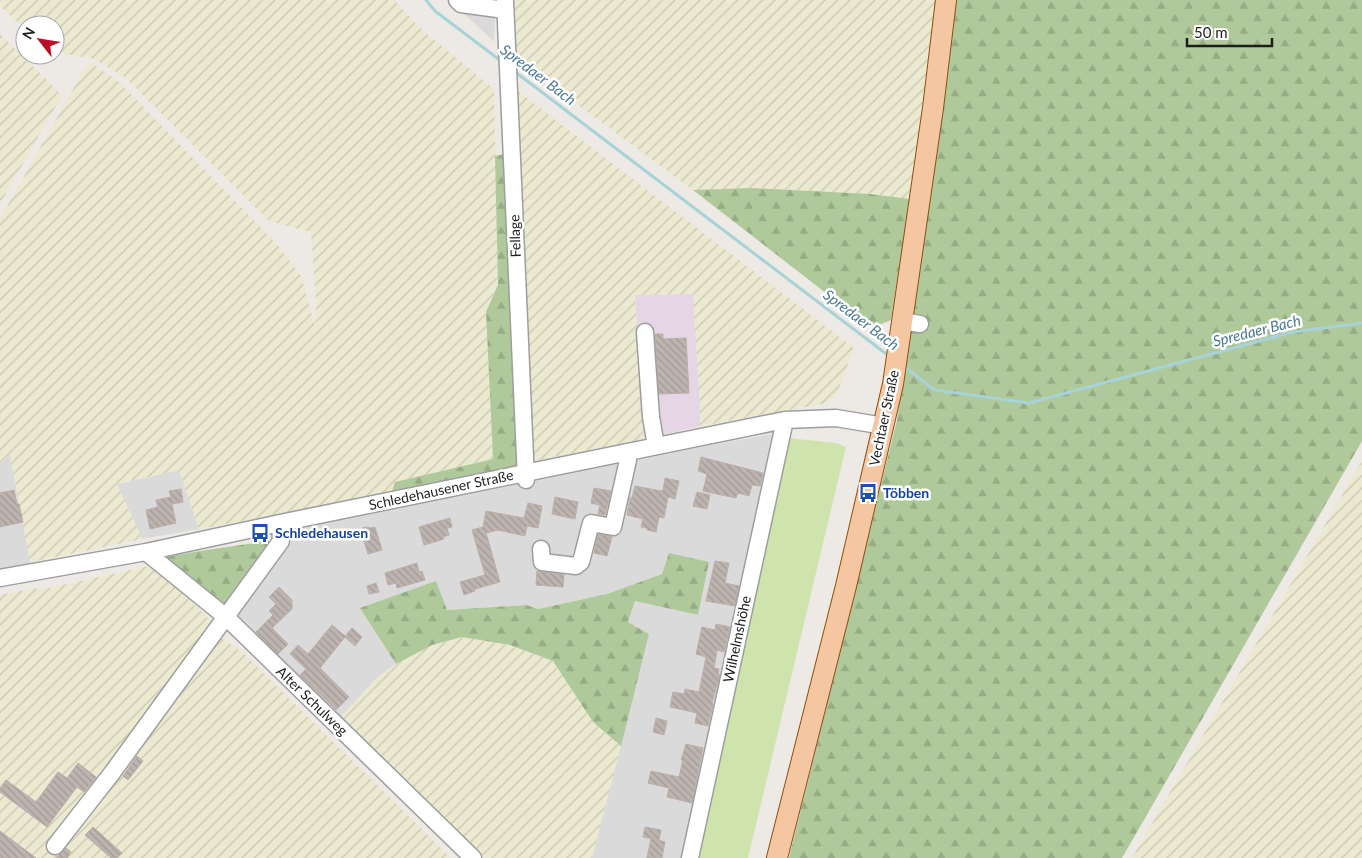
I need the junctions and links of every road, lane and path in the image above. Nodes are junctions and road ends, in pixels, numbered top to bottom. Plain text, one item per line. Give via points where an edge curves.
1 (457, 0) edge
2 (946, 0) edge
3 (505, 5) edge
4 (645, 332) dead end
5 (784, 420) junction
6 (884, 426) junction
7 (656, 446) junction
8 (627, 452) junction
9 (525, 477) junction
10 (280, 523) junction
11 (541, 549) dead end
12 (146, 552) junction
13 (0, 578) edge
14 (226, 617) junction
15 (55, 846) dead end
16 (473, 858) edge
17 (690, 858) edge
18 (777, 858) edge

1 - 3 street via 461,4
2 - 6 main road, Vechtaer Straße via 909,328 892,384
3 - 9 street, Fellage
4 - 7 street
5 - 6 street, Schledehausener Straße via 836,418
5 - 7 street, Schledehausener Straße
5 - 17 street, Wilhelmshöhe
6 - 18 main road, Vechtaer Straße
7 - 8 street, Schledehausener Straße
8 - 9 street, Schledehausener Straße
8 - 11 street via 613,527 592,523 581,562 576,566 542,562
9 - 10 street, Schledehausener Straße
10 - 12 street, Schledehausener Straße
10 - 14 street via 281,541
12 - 13 street, Schledehausener Straße
12 - 14 street, Alter Schulweg
14 - 15 street
14 - 16 street, Alter Schulweg

